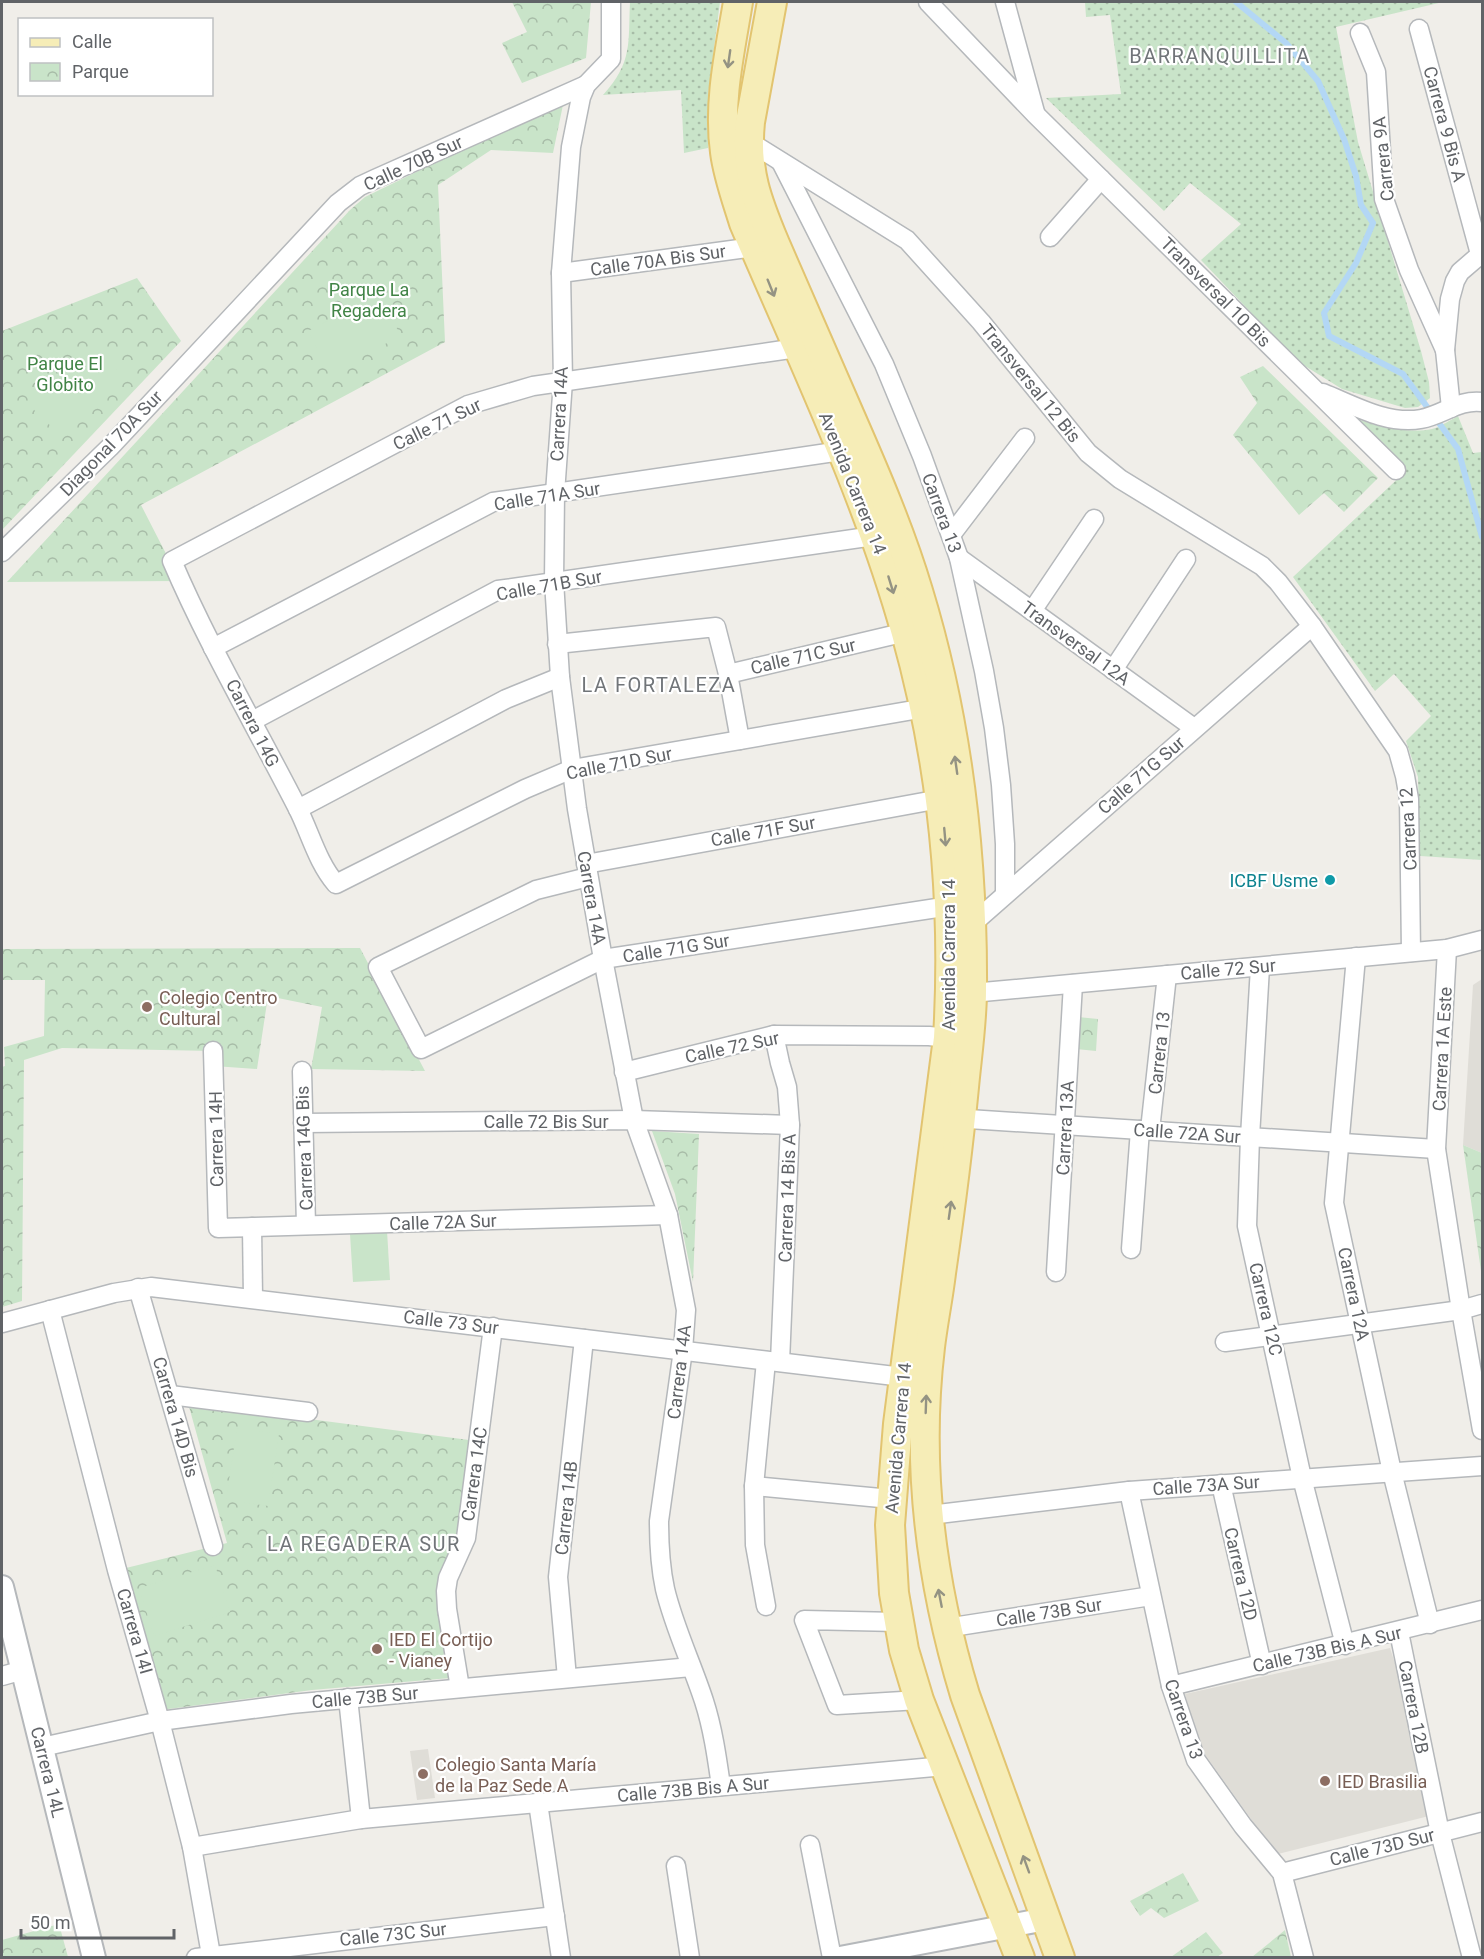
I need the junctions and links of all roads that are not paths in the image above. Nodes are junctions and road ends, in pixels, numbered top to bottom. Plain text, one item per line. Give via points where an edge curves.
1 (611, 2) edge
2 (738, 2) edge
3 (772, 2) edge
4 (927, 2) edge
5 (1005, 2) edge
6 (1419, 28) dead end
7 (1360, 33) dead end
8 (586, 86) junction
9 (1035, 114) junction
10 (748, 141) junction
11 (780, 161) junction
12 (1101, 179) junction
13 (1050, 237) dead end
14 (754, 247) junction
15 (1481, 253) edge
16 (561, 273) junction
17 (217, 331) joint
18 (797, 348) junction
19 (1445, 350) junction
20 (563, 381) junction
21 (1316, 391) junction
22 (1482, 402) edge
23 (1448, 410) junction
24 (1024, 438) dead end
25 (842, 451) junction
26 (1396, 470) dead end
27 (555, 493) junction
28 (1094, 519) dead end
29 (951, 535) junction
30 (874, 536) junction
31 (2, 552) edge
32 (959, 558) junction
33 (1186, 559) dead end
34 (172, 561) joint
35 (554, 581) junction
36 (1032, 611) junction
37 (1312, 626) junction
38 (906, 632) junction
39 (557, 644) junction
40 (213, 648) junction
41 (1113, 670) junction
42 (728, 674) junction
43 (560, 677) junction
44 (925, 708) junction
45 (252, 722) junction
46 (1194, 728) junction
47 (740, 740) junction
48 (572, 769) junction
49 (940, 800) junction
50 (298, 809) junction
51 (587, 871) junction
52 (336, 884) joint
53 (1005, 894) junction
54 (950, 906) junction
55 (971, 925) junction
56 (1482, 940) edge
57 (1448, 949) junction
58 (1411, 952) junction
59 (1356, 957) junction
60 (603, 959) junction
61 (1260, 967) junction
62 (1167, 975) junction
63 (1073, 984) junction
64 (972, 993) junction
65 (774, 1035) junction
66 (948, 1038) junction
67 (421, 1049) joint
68 (213, 1051) dead end
69 (302, 1071) dead end
70 (624, 1072) junction
71 (950, 1117) junction
72 (634, 1120) junction
73 (303, 1123) junction
74 (790, 1125) junction
75 (1065, 1125) junction
76 (1145, 1130) junction
77 (1250, 1137) junction
78 (1340, 1143) junction
79 (1436, 1149) junction
80 (668, 1215) junction
81 (306, 1225) junction
82 (252, 1227) junction
83 (218, 1228) joint
84 (1131, 1249) dead end
85 (1056, 1272) dead end
86 (138, 1288) junction
87 (253, 1298) junction
88 (1482, 1304) edge
89 (50, 1310) junction
90 (1461, 1310) junction
91 (1360, 1322) junction
92 (2, 1323) edge
93 (493, 1327) junction
94 (1272, 1335) junction
95 (584, 1339) junction
96 (1225, 1342) dead end
97 (683, 1350) junction
98 (773, 1361) junction
99 (903, 1377) junction
100 (170, 1395) junction
101 (308, 1412) dead end
102 (1482, 1430) edge
103 (1482, 1466) edge
104 (1392, 1472) junction
105 (1302, 1478) junction
106 (1221, 1484) junction
107 (754, 1486) junction
108 (1129, 1491) junction
109 (891, 1498) junction
110 (930, 1515) junction
111 (213, 1546) dead end
112 (2, 1587) edge
113 (1151, 1596) junction
114 (766, 1606) dead end
115 (1482, 1610) edge
116 (898, 1622) junction
117 (1430, 1624) junction
118 (946, 1628) junction
119 (1399, 1632) junction
120 (1345, 1645) junction
121 (1262, 1665) junction
122 (691, 1667) junction
123 (12, 1673) edge
124 (567, 1678) junction
125 (1171, 1686) junction
126 (460, 1688) junction
127 (348, 1698) junction
128 (919, 1700) junction
129 (160, 1721) junction
130 (42, 1747) junction
131 (945, 1766) junction
132 (721, 1786) junction
133 (538, 1803) junction
134 (361, 1819) junction
135 (1482, 1821) edge
136 (1440, 1833) junction
137 (810, 1845) dead end
138 (192, 1847) junction
139 (676, 1866) dead end
140 (1282, 1872) junction
141 (555, 1916) junction
142 (1046, 1919) junction
143 (1008, 1926) junction
144 (203, 1956) edge
145 (94, 1958) edge
146 (561, 1958) edge
147 (690, 1958) edge
148 (832, 1958) edge
149 (840, 1958) edge
150 (1020, 1958) edge
151 (1060, 1958) edge
152 (1304, 1958) edge
153 (1472, 1958) edge

1 - 8 street, Carrera 14A via 611,59
2 -> 14 main road, Avenida Carrera 14 via 726,77 723,129 732,184
3 - 10 main road, Avenida Carrera 14
4 - 9 street, Transversal 10 Bis
5 - 9 street
6 - 15 street, Carrera 9 Bis A
7 - 19 street, Carrera 9A via 1376,72 1384,199 1409,270
8 - 16 street, Carrera 14A via 571,147
8 - 17 street, Calle 70B Sur via 360,186 338,203
9 - 12 street, Transversal 10 Bis
10 - 11 street, Transversal 12 Bis
55 -> 10 main road, Avenida Carrera 14 via 952,738 918,591 879,483 759,207 751,181
11 - 29 street, Carrera 13 via 884,364
11 - 37 street, Transversal 12 Bis via 907,240 981,322 1088,453 1120,479 1262,566
12 - 13 street
12 - 21 street, Transversal 10 Bis
14 - 16 street, Calle 70A Bis Sur
14 -> 18 main road, Avenida Carrera 14
15 - 19 street via 1455,281
16 - 20 street, Carrera 14A
17 - 31 street, Diagonal 70A Sur via 110,447
18 - 20 street, Calle 71 Sur
18 - 25 main road, Avenida Carrera 14
19 - 23 street
20 - 27 street, Carrera 14A
20 - 34 street, Calle 71 Sur via 468,405
21 - 23 street via 1393,419 1420,419
21 - 26 street, Transversal 10 Bis
22 - 23 street via 1469,401
24 - 29 street
25 - 27 street, Calle 71A Sur
25 - 30 main road, Avenida Carrera 14
27 - 35 street, Carrera 14A
27 - 40 street, Calle 71A Sur via 493,502
28 - 36 street
29 - 32 street, Carrera 13
30 - 35 street, Calle 71B Sur
30 -> 38 main road, Avenida Carrera 14
32 - 36 street, Transversal 12A
32 - 53 street, Carrera 13 via 994,728 1005,844
33 - 41 street
34 - 40 street, Carrera 14G
35 - 39 street, Carrera 14A
35 - 45 street, Calle 71B Sur via 498,590
36 - 41 street, Transversal 12A
37 - 46 street, Calle 71G Sur
37 - 58 street, Carrera 12 via 1398,751 1409,799
38 - 42 street, Calle 71C Sur
38 - 44 main road, Avenida Carrera 14
39 - 42 street, Calle 71C Sur via 716,627
39 - 43 street, Carrera 14A
40 - 45 street, Carrera 14G
41 - 46 street, Transversal 12A
42 - 47 street
43 - 48 street, Carrera 14A
43 - 50 street via 506,699
44 - 47 street, Calle 71D Sur
44 - 49 main road, Avenida Carrera 14
45 - 50 street, Carrera 14G
46 - 53 street, Calle 71G Sur
47 - 48 street, Calle 71D Sur
48 - 51 street, Carrera 14A
48 - 52 street, Calle 71D Sur
49 - 51 street, Calle 71F Sur
49 -> 54 main road, Avenida Carrera 14
50 - 52 street, Carrera 14G via 326,873
51 - 60 street, Carrera 14A
51 - 67 street, Calle 71F Sur via 536,890 378,967
53 - 55 street, Calle 71G Sur
54 - 60 street, Calle 71G Sur
54 - 66 main road, Avenida Carrera 14
55 - 64 main road, Avenida Carrera 14
56 - 57 street, Calle 72 Sur
57 - 58 street, Calle 72 Sur
57 - 79 street, Carrera 1A Este
58 - 59 street, Calle 72 Sur
59 - 61 street, Calle 72 Sur
59 - 78 street, Carrera 12A
60 - 67 street, Calle 71G Sur
60 - 70 street, Carrera 14A
61 - 62 street, Calle 72 Sur
61 - 77 street, Carrera 12C
62 - 63 street, Calle 72 Sur
62 - 76 street, Carrera 13
63 - 64 street, Calle 72 Sur
63 - 75 street, Carrera 13A
64 - 71 main road, Avenida Carrera 14
65 - 66 street, Calle 72 Sur
65 - 70 street, Calle 72 Sur
65 - 74 street, Carrera 14 Bis A via 787,1087
66 - 71 main road, Avenida Carrera 14
68 - 83 street, Carrera 14H
69 - 73 street, Carrera 14G Bis
70 - 72 street, Carrera 14A
71 - 75 street, Calle 72A Sur
71 - 99 main road, Avenida Carrera 14
110 -> 71 main road, Avenida Carrera 14 via 925,1430
72 - 73 street, Calle 72 Bis Sur
72 - 74 street, Calle 72 Bis Sur
72 - 80 street, Carrera 14A
73 - 81 street, Carrera 14G Bis
74 - 98 street, Carrera 14 Bis A
75 - 76 street, Calle 72A Sur
75 - 85 street, Carrera 13A
76 - 77 street, Calle 72A Sur
76 - 84 street, Carrera 13
77 - 78 street, Calle 72A Sur
77 - 94 street, Carrera 12C via 1247,1226
78 - 79 street, Calle 72A Sur
78 - 91 street, Carrera 12A via 1334,1203
79 - 90 street
80 - 81 street, Calle 72A Sur
80 - 97 street, Carrera 14A via 686,1310
81 - 82 street, Calle 72A Sur
82 - 83 street, Calle 72A Sur
82 - 87 street
86 - 87 street, Calle 73 Sur
86 - 89 street, Calle 73 Sur
86 - 100 street, Carrera 14D Bis
87 - 93 street, Calle 73 Sur
88 - 90 street
89 - 92 street, Calle 73 Sur
89 - 129 street, Carrera 14I
90 - 91 street
90 - 102 street
91 - 94 street
91 - 104 street, Carrera 12A
93 - 95 street, Calle 73 Sur
93 - 126 street, Carrera 14C via 465,1538 446,1591
94 - 96 street
94 - 105 street, Carrera 12C
95 - 97 street, Calle 73 Sur
95 - 124 street, Carrera 14B via 558,1577
97 - 98 street, Calle 73 Sur
97 - 122 street, Carrera 14A via 659,1521 659,1547 665,1588
98 - 99 street, Calle 73 Sur
98 - 107 street, Carrera 14 Bis A
99 - 109 main road, Avenida Carrera 14
100 - 101 street
100 - 111 street, Carrera 14D Bis
103 - 104 street, Calle 73A Sur
104 - 105 street, Calle 73A Sur
104 - 117 street, Carrera 12A
105 - 106 street, Calle 73A Sur
105 - 120 street, Carrera 12C
106 - 108 street, Calle 73A Sur
106 - 121 street, Carrera 12D
107 - 109 street
107 - 114 street, Carrera 14 Bis A via 755,1545
108 - 110 street, Calle 73A Sur
108 - 113 street, Carrera 13
109 - 116 main road, Avenida Carrera 14 via 891,1563
118 -> 110 main road, Avenida Carrera 14
112 - 123 street, Carrera 14L
113 - 118 street, Calle 73B Sur
113 - 125 street, Carrera 13
115 - 117 street, Calle 73B Bis A Sur
116 - 128 main road, Avenida Carrera 14
116 - 128 street via 804,1620 837,1705
117 - 119 street, Calle 73B Bis A Sur
142 -> 118 main road, Avenida Carrera 14 via 965,1695
119 - 120 street, Calle 73B Bis A Sur
119 - 136 street, Carrera 12B
120 - 121 street, Calle 73B Bis A Sur
121 - 125 street, Calle 73B Bis A Sur
122 - 124 street, Calle 73B Sur
122 - 132 street, Carrera 14A via 714,1738
123 - 130 street, Carrera 14L
124 - 126 street, Calle 73B Sur
125 - 140 street, Carrera 13 via 1196,1760
126 - 127 street, Calle 73B Sur
127 - 129 street, Calle 73B Sur
127 - 134 street
128 - 131 main road, Avenida Carrera 14
129 - 130 street, Calle 73B Sur
129 - 138 street, Carrera 14I
130 - 145 street, Carrera 14L
131 - 132 street, Calle 73B Bis A Sur
131 - 143 main road, Avenida Carrera 14
132 - 133 street, Calle 73B Bis A Sur
133 - 134 street, Calle 73B Bis A Sur
133 - 141 street
134 - 138 street, Calle 73B Bis A Sur
135 - 136 street, Calle 73D Sur
136 - 140 street, Calle 73D Sur
136 - 153 street, Carrera 12B
137 - 148 street
138 - 144 street, Carrera 14I
139 - 147 street
140 - 152 street, Carrera 13
141 - 144 street, Calle 73C Sur
141 - 146 street
142 - 143 street
142 - 151 main road, Avenida Carrera 14
143 - 149 street
143 - 150 main road, Avenida Carrera 14

